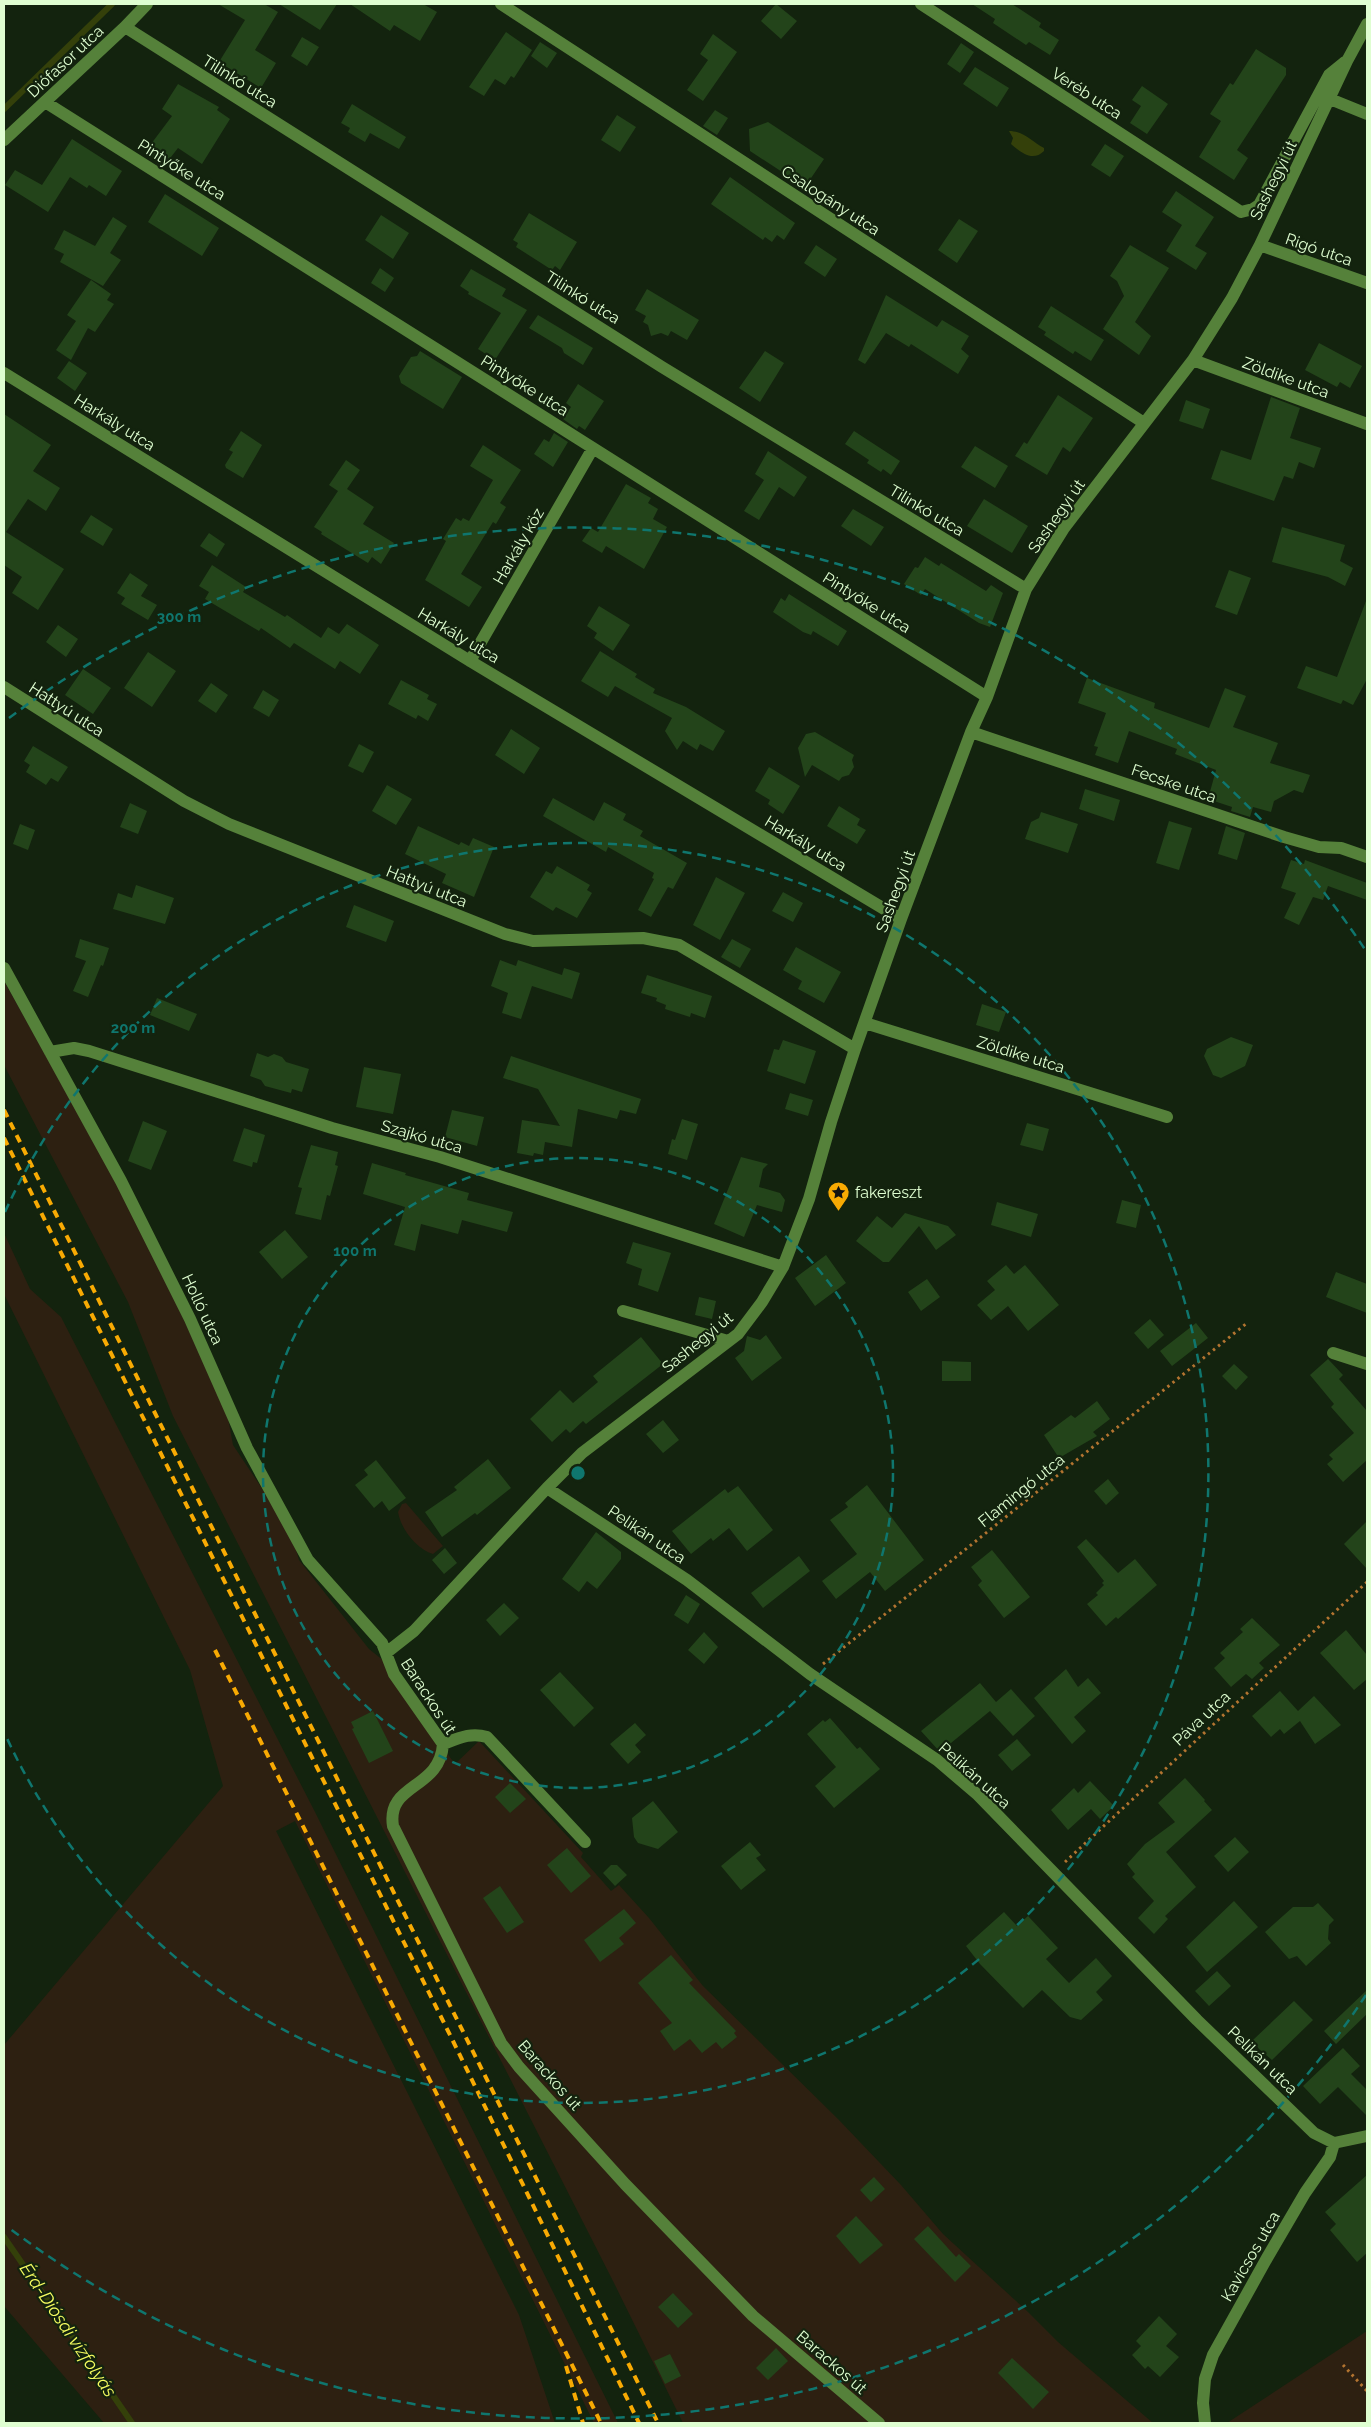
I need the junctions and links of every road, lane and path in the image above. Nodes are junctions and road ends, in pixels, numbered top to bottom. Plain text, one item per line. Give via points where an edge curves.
1 (147, 4) edge
2 (501, 4) edge
3 (921, 4) edge
4 (1367, 24) edge
5 (125, 27) junction
6 (1347, 61) junction
7 (1330, 99) junction
8 (45, 102) junction
9 (1367, 114) edge
10 (4, 140) edge
11 (1235, 210) joint
12 (1260, 245) junction
13 (1367, 283) edge
14 (1194, 360) junction
15 (4, 373) edge
16 (1144, 423) junction
17 (1367, 424) edge
18 (593, 448) junction
19 (1026, 589) junction
20 (470, 661) junction
21 (4, 687) edge
22 (987, 698) junction
23 (971, 732) junction
24 (1367, 857) edge
25 (901, 919) junction
26 (4, 968) edge
27 (865, 1023) junction
28 (855, 1049) junction
29 (50, 1052) junction
30 (1168, 1117) dead end
31 (783, 1267) junction
32 (623, 1310) dead end
33 (1247, 1323) dead end
34 (728, 1341) junction
35 (1333, 1353) dead end
36 (1367, 1364) edge
37 (546, 1488) junction
38 (1367, 1582) edge
39 (386, 1653) junction
40 (810, 1674) junction
41 (443, 1744) junction
42 (585, 1842) dead end
43 (1053, 1873) junction
44 (1367, 2136) edge
45 (1334, 2143) junction
46 (1343, 2365) dead end
47 (1367, 2391) edge
48 (879, 2423) edge
49 (1205, 2423) edge

1 - 5 street, Diófasor utca
2 - 16 street, Csalogány utca
3 - 11 street, Veréb utca
4 - 6 street, Sashegyi út
5 - 8 street, Diófasor utca
5 - 19 street, Tilinkó utca via 662,367
6 - 7 street, Sashegyi út
6 - 11 street, Sashegyi út via 1329,76 1259,205 1247,212
7 - 9 street
7 - 12 street, Sashegyi út
8 - 10 street, Diófasor utca
8 - 18 street, Pintyőke utca
12 - 13 street, Rigó utca
12 - 14 street, Sashegyi út
14 - 16 street, Sashegyi út
14 - 17 street, Zöldike utca
15 - 20 street, Harkály utca
16 - 19 street, Sashegyi út via 1064,528
18 - 20 street, Harkály köz
18 - 22 street, Pintyőke utca
19 - 22 street, Sashegyi út
20 - 25 street, Harkály utca
21 - 28 street, Hattyú utca via 184,801 229,824 505,934 533,941 643,938 680,945
22 - 23 street, Sashegyi út
23 - 24 street, Fecske utca via 1284,837 1319,848 1341,848
23 - 25 street, Sashegyi út
25 - 27 street, Sashegyi út
26 - 29 street, Holló utca
27 - 28 street, Sashegyi út
27 - 30 street, Zöldike utca
28 - 31 street, Sashegyi út via 809,1199
29 - 31 street, Szajkó utca via 74,1048 88,1051 332,1128 440,1157
29 - 39 street, Holló utca via 121,1181 190,1319 247,1448 308,1560 382,1643
31 - 34 street, Sashegyi út via 762,1302 738,1334
32 - 34 street
33 - 40 path, Flamingó utca
34 - 37 street, Sashegyi út via 582,1454
35 - 36 street
37 - 39 street, Sashegyi út via 414,1631
37 - 40 street, Pelikán utca via 687,1580
38 - 43 path, Páva utca
39 - 41 street, Barackos út via 394,1674
40 - 43 street, Pelikán utca via 937,1760 978,1795
41 - 42 street via 467,1735 487,1737
41 - 48 street, Barackos út via 439,1764 396,1802 391,1813 394,1826 501,2043 625,2184 753,2316
43 - 45 street, Pelikán utca via 1197,2020 1314,2133
44 - 45 street
45 - 49 street, Kavicsos utca via 1330,2157 1305,2193 1213,2354 1203,2403
46 - 47 path

